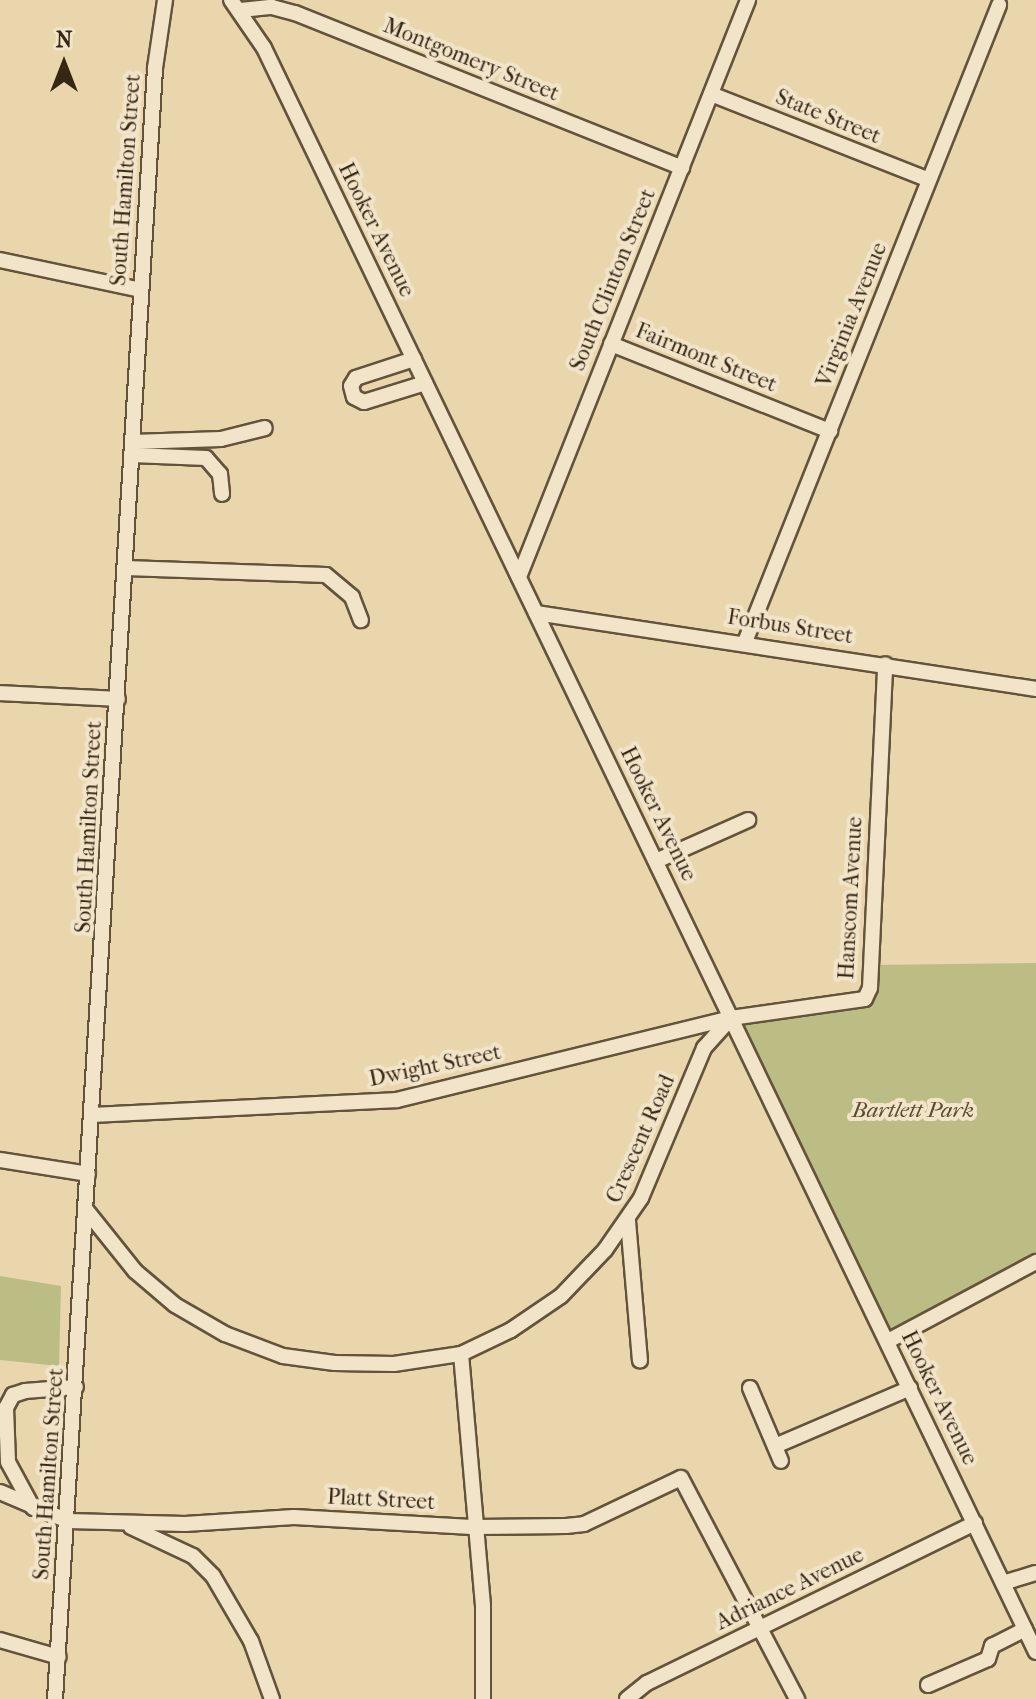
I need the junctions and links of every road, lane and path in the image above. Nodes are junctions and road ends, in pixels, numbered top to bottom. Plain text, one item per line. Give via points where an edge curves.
1 (165, 0) edge
2 (305, 0) edge
3 (748, 0) edge
4 (236, 5) edge
5 (999, 5) dead end
6 (299, 15) junction
7 (711, 94) junction
8 (682, 168) junction
9 (929, 180) junction
10 (0, 260) edge
11 (141, 290) junction
12 (611, 344) junction
13 (414, 359) junction
14 (425, 383) junction
15 (265, 428) dead end
16 (830, 431) junction
17 (133, 448) junction
18 (222, 494) dead end
19 (126, 568) junction
20 (519, 577) junction
21 (536, 613) junction
22 (361, 620) dead end
23 (745, 642) junction
24 (885, 664) junction
25 (1036, 689) edge
26 (0, 693) edge
27 (118, 699) junction
28 (748, 820) dead end
29 (656, 861) junction
30 (731, 1018) junction
31 (94, 1115) junction
32 (0, 1160) edge
33 (88, 1174) junction
34 (87, 1211) junction
35 (628, 1221) junction
36 (1036, 1262) edge
37 (888, 1341) junction
38 (461, 1354) junction
39 (640, 1360) dead end
40 (76, 1387) junction
41 (750, 1388) dead end
42 (910, 1388) junction
43 (775, 1446) junction
44 (781, 1461) dead end
45 (4, 1464) edge
46 (0, 1492) edge
47 (33, 1508) junction
48 (108, 1520) junction
49 (68, 1521) junction
50 (975, 1523) junction
51 (472, 1527) junction
52 (1036, 1573) edge
53 (1003, 1583) junction
54 (762, 1628) junction
55 (1025, 1629) junction
56 (0, 1640) edge
57 (1036, 1652) edge
58 (59, 1657) junction
59 (928, 1685) dead end
60 (55, 1699) edge
61 (272, 1699) edge
62 (483, 1699) edge
63 (627, 1699) edge
64 (797, 1699) edge

1 - 11 street, South Hamilton Street via 155,68
2 - 6 street
3 - 7 street, South Clinton Street
4 - 6 street, Montgomery Street
4 - 13 street, Hooker Avenue
5 - 9 street, Virginia Avenue
6 - 8 street, Montgomery Street
7 - 8 street, South Clinton Street
7 - 9 street, State Street
8 - 12 street, South Clinton Street
9 - 16 street, Virginia Avenue
10 - 11 street
11 - 17 street, South Hamilton Street
12 - 16 street, Fairmont Street
12 - 20 street, South Clinton Street
13 - 14 street, Hooker Avenue
13 - 14 street via 356,378 351,386 354,397 364,402
14 - 20 street, Hooker Avenue
15 - 17 street via 221,439
16 - 23 street, Virginia Avenue
17 - 18 street via 206,458 220,474
17 - 19 street, South Hamilton Street
19 - 22 street via 326,575 352,597
19 - 27 street, South Hamilton Street
20 - 21 street, Hooker Avenue
21 - 23 street, Forbus Street
21 - 29 street, Hooker Avenue
23 - 24 street, Forbus Street
24 - 25 street, Forbus Street
24 - 30 street, Hanscom Avenue via 870,988 856,1004
26 - 27 street
27 - 31 street, South Hamilton Street
28 - 29 street
29 - 30 street, Hooker Avenue
30 - 31 street, Dwight Street via 397,1100
30 - 35 street, Crescent Road via 704,1048
30 - 37 street, Hooker Avenue
31 - 33 street, South Hamilton Street
32 - 33 street
33 - 34 street, South Hamilton Street
34 - 38 street, Crescent Road via 135,1271 175,1305 225,1334 283,1356 335,1363 394,1364
34 - 40 street, South Hamilton Street
35 - 38 street, Crescent Road via 561,1296 511,1330
35 - 39 street
36 - 37 street
37 - 42 street, Hooker Avenue
38 - 51 street
40 - 45 street via 13,1395 6,1408
40 - 49 street, South Hamilton Street
41 - 43 street
42 - 43 street
42 - 50 street, Hooker Avenue
43 - 44 street
45 - 47 street
46 - 47 street
47 - 49 street
48 - 49 street, Platt Street
48 - 51 street, Platt Street via 185,1524 294,1517
48 - 61 street via 157,1535 213,1576 251,1641
49 - 58 street, South Hamilton Street
50 - 53 street, Hooker Avenue
50 - 54 street, Adriance Avenue
51 - 54 street, Platt Street via 584,1524 681,1478
51 - 62 street via 483,1605
52 - 53 street
53 - 55 street, Hooker Avenue
54 - 63 street, Adriance Avenue via 647,1683
54 - 64 street
55 - 57 street, Hooker Avenue
55 - 59 street via 992,1646 988,1659
56 - 58 street
58 - 60 street, South Hamilton Street

